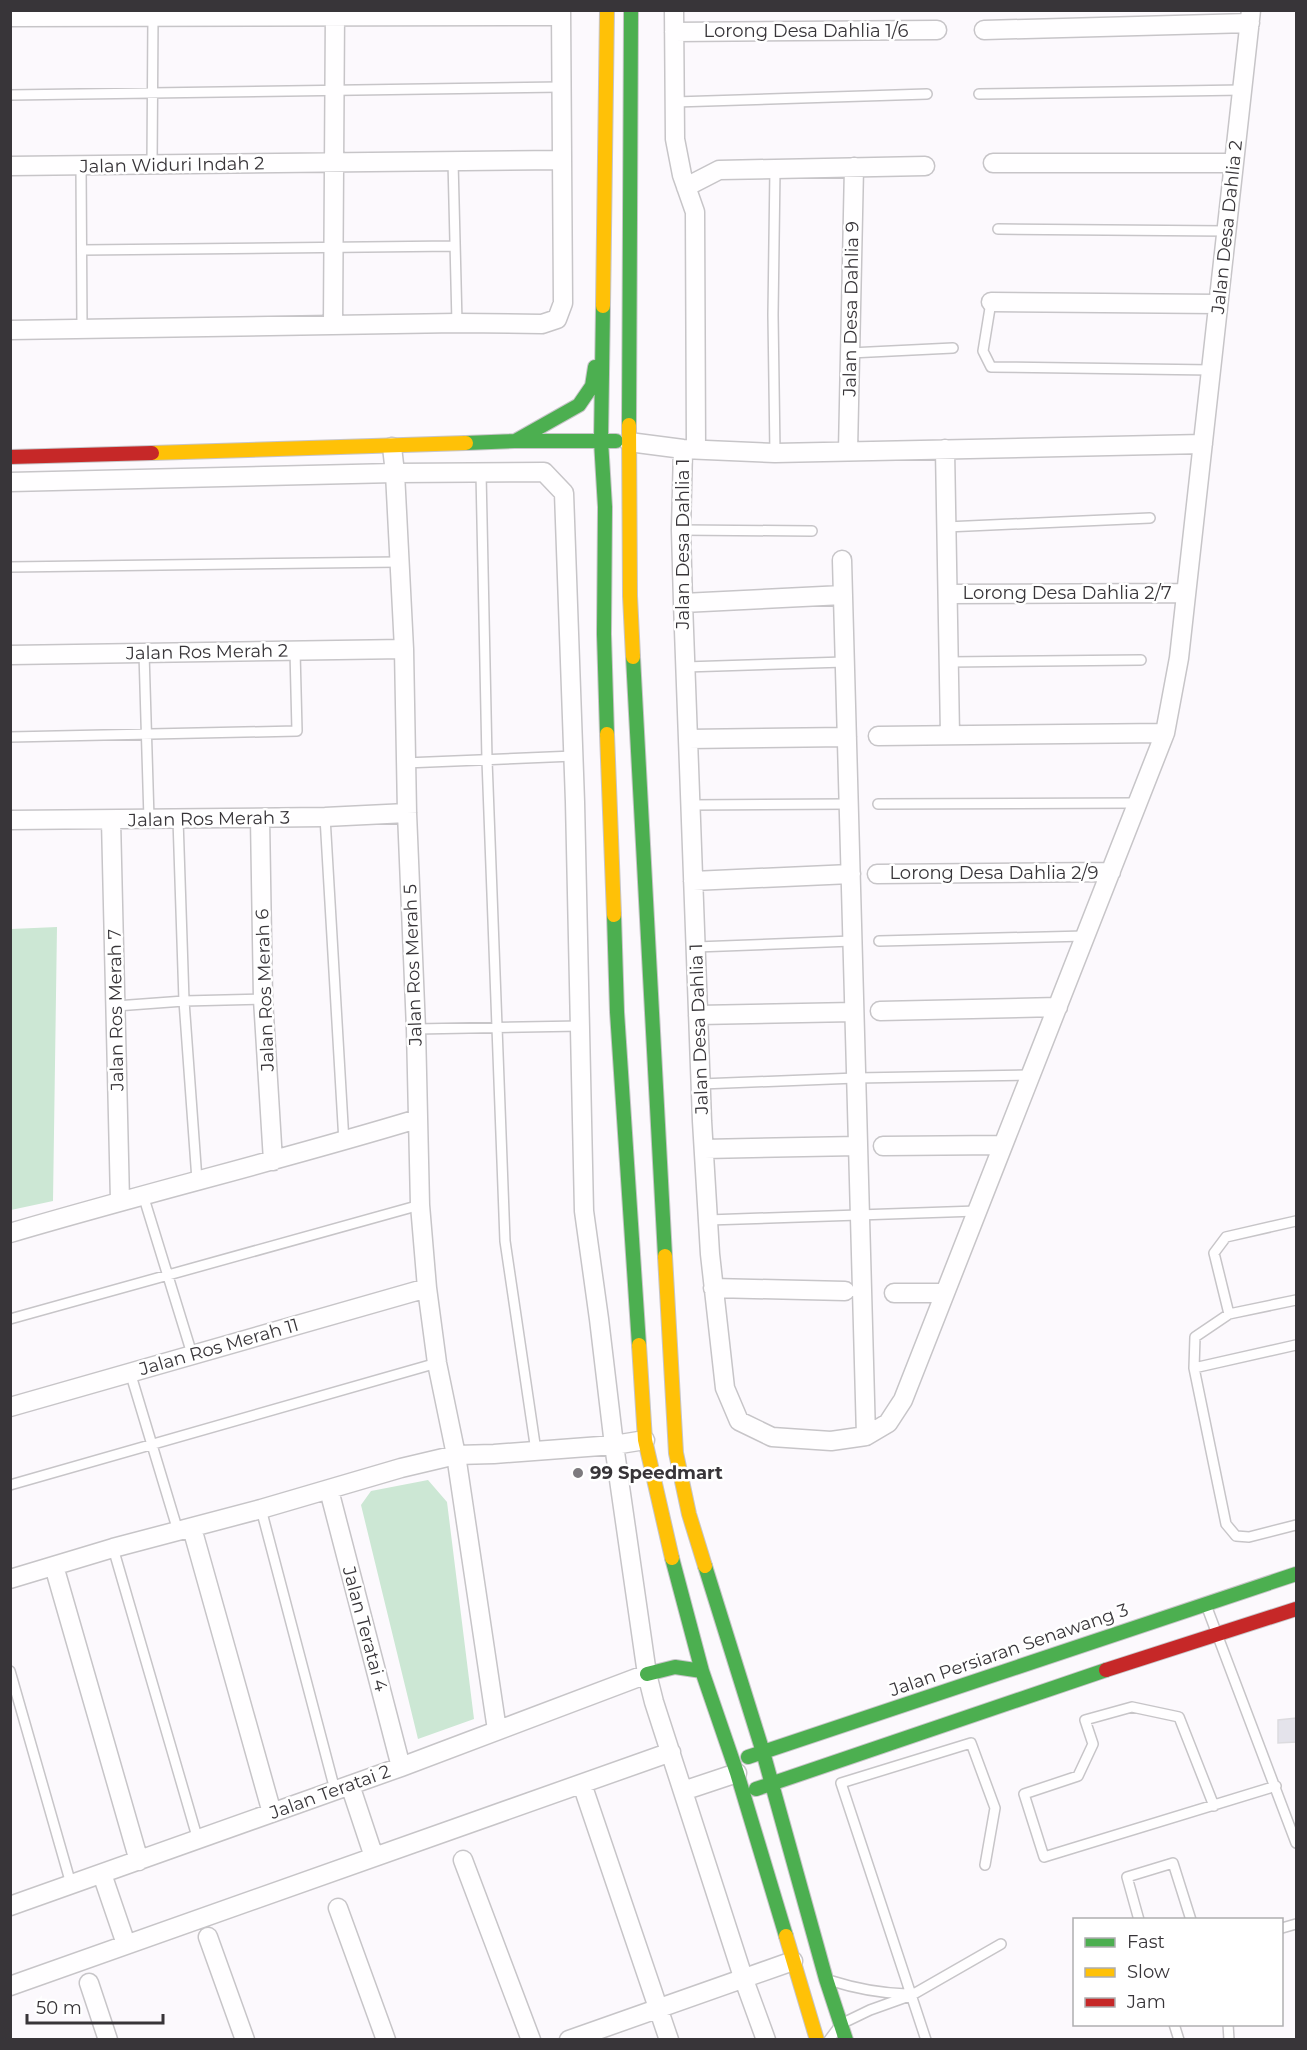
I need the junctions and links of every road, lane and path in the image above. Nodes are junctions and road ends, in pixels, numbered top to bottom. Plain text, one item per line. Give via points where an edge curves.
1 (607, 10) edge
2 (631, 10) edge
3 (674, 10) edge
4 (335, 13) edge
5 (561, 13) edge
6 (153, 14) edge
7 (10, 17) edge
8 (1251, 17) edge
9 (937, 30) dead end
10 (984, 30) dead end
11 (674, 32) junction
12 (561, 87) junction
13 (1243, 90) junction
14 (335, 91) junction
15 (153, 93) junction
16 (927, 94) dead end
17 (979, 94) dead end
18 (10, 95) edge
19 (675, 102) junction
20 (562, 160) junction
21 (453, 161) junction
22 (334, 163) junction
23 (1233, 163) junction
24 (993, 164) dead end
25 (152, 165) junction
26 (10, 166) edge
27 (81, 166) junction
28 (925, 166) dead end
29 (854, 167) junction
30 (775, 169) junction
31 (686, 187) junction
32 (998, 229) dead end
33 (1226, 231) junction
34 (455, 246) junction
35 (333, 248) junction
36 (82, 250) junction
37 (991, 302) joint
38 (1218, 304) junction
39 (604, 319) junction
40 (457, 323) junction
41 (333, 325) junction
42 (82, 328) junction
43 (10, 330) edge
44 (953, 348) dead end
45 (850, 353) junction
46 (1212, 370) junction
47 (514, 441) junction
48 (601, 441) junction
49 (628, 442) junction
50 (1203, 444) junction
51 (392, 447) junction
52 (689, 449) junction
53 (945, 449) junction
54 (848, 451) junction
55 (776, 453) junction
56 (575, 456) dead end
57 (10, 457) edge
58 (590, 471) dead end
59 (395, 473) junction
60 (481, 473) junction
61 (10, 482) edge
62 (605, 507) junction
63 (1150, 518) dead end
64 (946, 527) junction
65 (681, 530) junction
66 (812, 531) dead end
67 (842, 560) dead end
68 (399, 562) junction
69 (10, 567) edge
70 (1186, 593) junction
71 (948, 594) junction
72 (843, 595) junction
73 (683, 603) junction
74 (404, 649) junction
75 (295, 651) junction
76 (144, 653) junction
77 (10, 655) edge
78 (1141, 660) dead end
79 (845, 662) junction
80 (949, 662) junction
81 (685, 667) junction
82 (1165, 733) junction
83 (147, 734) junction
84 (950, 735) junction
85 (878, 736) dead end
86 (10, 737) edge
87 (847, 737) junction
88 (688, 739) junction
89 (574, 756) junction
90 (487, 760) junction
91 (405, 764) junction
92 (1138, 803) junction
93 (849, 804) junction
94 (878, 804) dead end
95 (690, 805) junction
96 (407, 813) junction
97 (260, 818) junction
98 (325, 818) junction
99 (148, 819) junction
100 (178, 819) junction
101 (10, 820) edge
102 (111, 820) junction
103 (1111, 872) junction
104 (851, 874) junction
105 (877, 874) dead end
106 (693, 881) junction
107 (1085, 936) junction
108 (852, 941) junction
109 (879, 941) dead end
110 (696, 947) junction
111 (263, 999) junction
112 (184, 1001) junction
113 (116, 1006) junction
114 (1058, 1006) junction
115 (880, 1011) dead end
116 (854, 1012) junction
117 (698, 1015) junction
118 (581, 1026) junction
119 (495, 1028) junction
120 (416, 1029) junction
121 (1030, 1075) junction
122 (856, 1078) junction
123 (701, 1084) junction
124 (417, 1119) junction
125 (344, 1142) junction
126 (1003, 1145) junction
127 (858, 1146) junction
128 (883, 1146) dead end
129 (704, 1149) junction
130 (273, 1161) junction
131 (197, 1180) junction
132 (143, 1195) junction
133 (120, 1201) junction
134 (420, 1205) junction
135 (977, 1211) junction
136 (860, 1215) junction
137 (708, 1220) junction
138 (1296, 1221) edge
139 (10, 1233) edge
140 (168, 1275) junction
141 (427, 1288) junction
142 (713, 1288) junction
143 (845, 1292) dead end
144 (894, 1293) dead end
145 (945, 1293) junction
146 (1296, 1300) edge
147 (1229, 1314) junction
148 (10, 1319) edge
149 (1296, 1345) edge
150 (192, 1354) junction
151 (437, 1363) junction
152 (1194, 1368) junction
153 (130, 1372) junction
154 (10, 1407) edge
155 (866, 1436) junction
156 (645, 1440) junction
157 (152, 1444) junction
158 (614, 1445) junction
159 (536, 1451) junction
160 (456, 1455) junction
161 (10, 1485) edge
162 (329, 1490) junction
163 (261, 1509) junction
164 (1296, 1525) edge
165 (185, 1529) junction
166 (113, 1548) junction
167 (54, 1566) junction
168 (1296, 1574) edge
169 (10, 1580) edge
170 (1205, 1603) junction
171 (1296, 1609) edge
172 (1218, 1635) junction
173 (10, 1671) edge
174 (702, 1671) junction
175 (647, 1674) junction
176 (497, 1730) junction
177 (671, 1752) junction
178 (763, 1752) junction
179 (401, 1767) junction
180 (735, 1767) junction
181 (582, 1784) junction
182 (772, 1784) junction
183 (1276, 1786) junction
184 (343, 1788) junction
185 (683, 1791) junction
186 (743, 1793) junction
187 (1214, 1806) junction
188 (272, 1813) junction
189 (198, 1839) junction
190 (1296, 1843) edge
191 (374, 1857) junction
192 (462, 1860) dead end
193 (139, 1861) junction
194 (985, 1865) dead end
195 (102, 1874) junction
196 (72, 1884) junction
197 (10, 1906) edge
198 (338, 1908) dead end
199 (1138, 1918) edge
200 (1190, 1918) edge
201 (208, 1937) dead end
202 (126, 1944) junction
203 (1001, 1944) dead end
204 (793, 1961) junction
205 (743, 1977) junction
206 (826, 1979) junction
207 (89, 1983) dead end
208 (10, 1986) edge
209 (912, 1995) junction
210 (658, 2008) junction
211 (841, 2024) junction
212 (108, 2040) edge
213 (245, 2040) edge
214 (386, 2040) edge
215 (531, 2040) edge
216 (569, 2040) edge
217 (669, 2040) edge
218 (766, 2040) edge
219 (818, 2040) edge
220 (829, 2040) edge
221 (846, 2040) edge
222 (926, 2040) edge

1 - 39 street
2 - 49 street
3 - 11 street
4 - 5 street
4 - 6 street
4 - 14 street
5 - 12 street
6 - 7 street
6 - 15 lane
8 - 10 street
8 - 13 street, Jalan Desa Dahlia 2
9 - 11 street, Lorong Desa Dahlia 1/6
11 - 19 street
12 - 14 lane
12 - 20 street
13 - 17 lane
13 - 23 street, Jalan Desa Dahlia 2
14 - 15 lane
14 - 22 street
15 - 18 lane
15 - 25 lane
16 - 19 lane
19 - 31 street via 675,139
20 - 21 street, Jalan Widuri Indah 2
20 - 40 street via 563,303 557,319 542,324
21 - 22 street, Jalan Widuri Indah 2
21 - 34 lane
22 - 25 street, Jalan Widuri Indah 2
22 - 35 street
23 - 24 street
23 - 33 street, Jalan Desa Dahlia 2
25 - 27 street, Jalan Widuri Indah 2
26 - 27 street, Jalan Widuri Indah 2
27 - 36 lane
28 - 29 street
29 - 30 street
29 - 45 street, Jalan Desa Dahlia 9
30 - 31 street via 719,170
30 - 55 lane
31 - 52 street, Jalan Desa Dahlia 1 via 695,212
32 - 33 lane
33 - 38 street, Jalan Desa Dahlia 2
34 - 35 lane
34 - 40 lane
35 - 36 lane
35 - 41 street
36 - 42 lane
37 - 38 street
37 - 46 lane via 983,351 991,367
38 - 46 street, Jalan Desa Dahlia 2
39 - 47 street via 592,386 579,405
39 - 48 street
40 - 41 street
41 - 42 street
42 - 43 street
44 - 45 lane
45 - 54 street, Jalan Desa Dahlia 9
46 - 50 street, Jalan Desa Dahlia 2
47 - 48 street
47 - 51 street
47 - 56 street
48 - 49 street
48 - 62 street
49 - 52 street
49 - 178 street via 630,596 676,1453 689,1515
50 - 53 street
50 - 70 street, Jalan Desa Dahlia 2
51 - 57 street
51 - 59 street, Jalan Ros Merah 5
52 - 55 street
52 - 65 street, Jalan Desa Dahlia 1
53 - 54 street
53 - 64 street
54 - 55 street
58 - 62 street
59 - 60 street
59 - 61 street
59 - 68 street, Jalan Ros Merah 5
60 - 89 street via 544,472 564,493
60 - 90 lane
62 - 156 street via 604,634 617,1012
63 - 64 lane
64 - 71 street
65 - 66 lane
65 - 73 street, Jalan Desa Dahlia 1
67 - 72 street
68 - 69 lane
68 - 74 street, Jalan Ros Merah 5
70 - 71 street, Lorong Desa Dahlia 2/7
70 - 82 street, Jalan Desa Dahlia 2
71 - 80 street
72 - 73 street
72 - 79 street
73 - 81 street, Jalan Desa Dahlia 1
74 - 75 street, Jalan Ros Merah 2
74 - 91 street, Jalan Ros Merah 5
75 - 76 street, Jalan Ros Merah 2
75 - 83 lane via 297,731
76 - 77 street, Jalan Ros Merah 2
76 - 83 lane
78 - 80 lane
79 - 81 lane
79 - 87 street
80 - 84 street
81 - 88 street, Jalan Desa Dahlia 1
82 - 84 street
82 - 92 street, Jalan Desa Dahlia 2
83 - 86 lane
83 - 99 lane
84 - 85 street
87 - 88 street
87 - 93 street
88 - 95 street, Jalan Desa Dahlia 1
89 - 90 lane
89 - 118 street
90 - 91 lane
90 - 119 lane
91 - 96 street, Jalan Ros Merah 5
92 - 94 lane
92 - 103 street, Jalan Desa Dahlia 2
93 - 95 lane
93 - 104 street
95 - 106 street, Jalan Desa Dahlia 1
96 - 98 street, Jalan Ros Merah 3
96 - 120 street, Jalan Ros Merah 5
97 - 98 street, Jalan Ros Merah 3
97 - 100 street, Jalan Ros Merah 3
97 - 111 street, Jalan Ros Merah 6
98 - 125 lane
99 - 100 street, Jalan Ros Merah 3
99 - 102 street, Jalan Ros Merah 3
100 - 112 lane
101 - 102 street, Jalan Ros Merah 3
102 - 113 street, Jalan Ros Merah 7
103 - 105 street, Lorong Desa Dahlia 2/9
103 - 107 street, Jalan Desa Dahlia 2
104 - 106 street
104 - 108 street
106 - 110 street, Jalan Desa Dahlia 1
107 - 109 lane
107 - 114 street, Jalan Desa Dahlia 1
108 - 110 lane
108 - 116 street
110 - 117 street, Jalan Desa Dahlia 1
111 - 112 lane
111 - 130 street, Jalan Ros Merah 6
112 - 113 lane
112 - 131 lane
113 - 133 street, Jalan Ros Merah 7
114 - 115 street
114 - 121 street, Jalan Desa Dahlia 1
116 - 117 street
116 - 122 street
117 - 123 street, Jalan Desa Dahlia 1
118 - 119 lane
118 - 158 street via 584,1211
119 - 120 lane
119 - 159 lane via 504,1241
120 - 124 street, Jalan Ros Merah 5
121 - 122 lane
121 - 126 street, Jalan Desa Dahlia 1
122 - 123 lane
122 - 127 street
123 - 129 street, Jalan Desa Dahlia 1
124 - 125 street
124 - 134 street, Jalan Ros Merah 5
125 - 130 street
126 - 128 street
126 - 135 street, Jalan Desa Dahlia 1
127 - 129 street
127 - 136 street
129 - 137 street, Jalan Desa Dahlia 1
130 - 131 street
131 - 132 street
132 - 133 street
132 - 140 lane
133 - 139 street
134 - 140 lane
134 - 141 street, Jalan Ros Merah 5
135 - 136 lane
135 - 145 street, Jalan Desa Dahlia 1
136 - 137 lane
136 - 155 street
137 - 142 street, Jalan Desa Dahlia 1
138 - 147 lane via 1226,1237 1214,1253
140 - 148 lane
140 - 150 lane
141 - 150 street, Jalan Ros Merah 11
141 - 151 street, Jalan Ros Merah 5
142 - 143 street
142 - 155 street, Jalan Desa Dahlia 1 via 725,1388 739,1422 772,1437 831,1441
144 - 145 street
145 - 155 street, Jalan Desa Dahlia 1 via 903,1400 888,1423
146 - 147 lane
147 - 152 lane via 1195,1337
149 - 152 lane
150 - 153 street, Jalan Ros Merah 11
151 - 157 lane
151 - 160 street, Jalan Ros Merah 5
152 - 164 lane via 1226,1524 1236,1536 1249,1537
153 - 154 street, Jalan Ros Merah 11
153 - 157 lane
156 - 158 street
156 - 174 street
157 - 161 lane
157 - 165 lane
158 - 159 street
158 - 175 street
159 - 160 street
160 - 162 street
160 - 176 street, Jalan Ros Merah 5
162 - 163 street
162 - 179 street, Jalan Teratai 4
163 - 165 street
163 - 184 lane
165 - 166 street
165 - 188 street
166 - 167 street
166 - 189 lane
167 - 169 street
167 - 193 street
168 - 170 street, Jalan Persiaran Senawang 3
170 - 172 lane
170 - 178 street, Jalan Persiaran Senawang 3
171 - 172 street
172 - 182 street
172 - 183 lane
173 - 196 lane
174 - 175 street via 675,1667
174 - 180 street
175 - 176 street, Jalan Teratai 2
175 - 177 street
176 - 179 street, Jalan Teratai 2
177 - 181 street
177 - 185 street
178 - 180 street, Jalan Persiaran Senawang 3
178 - 182 street
179 - 184 street, Jalan Teratai 2
180 - 185 street
180 - 186 street
181 - 191 street
181 - 210 street
182 - 186 street
182 - 206 street
183 - 187 lane
183 - 190 lane
184 - 188 street, Jalan Teratai 2
184 - 191 street
185 - 205 street
186 - 204 street
187 - 187 lane via 1044,1857 1024,1794 1078,1776 1093,1744 1085,1720 1132,1707 1179,1717
188 - 189 street, Jalan Teratai 2
189 - 193 street, Jalan Teratai 2
191 - 202 street
192 - 215 street
193 - 195 street, Jalan Teratai 2
194 - 209 lane via 995,1808 971,1743 841,1784
195 - 196 street, Jalan Teratai 2
195 - 202 street
196 - 197 street, Jalan Teratai 2
198 - 214 street
199 - 200 lane via 1127,1877 1173,1863
201 - 213 street
202 - 208 street
203 - 209 lane
204 - 205 street
204 - 219 street
205 - 210 street
205 - 218 street
206 - 209 lane via 879,1993
206 - 211 street
207 - 212 street
209 - 211 lane
209 - 222 lane
210 - 216 street
210 - 217 street
211 - 220 lane
211 - 221 street

